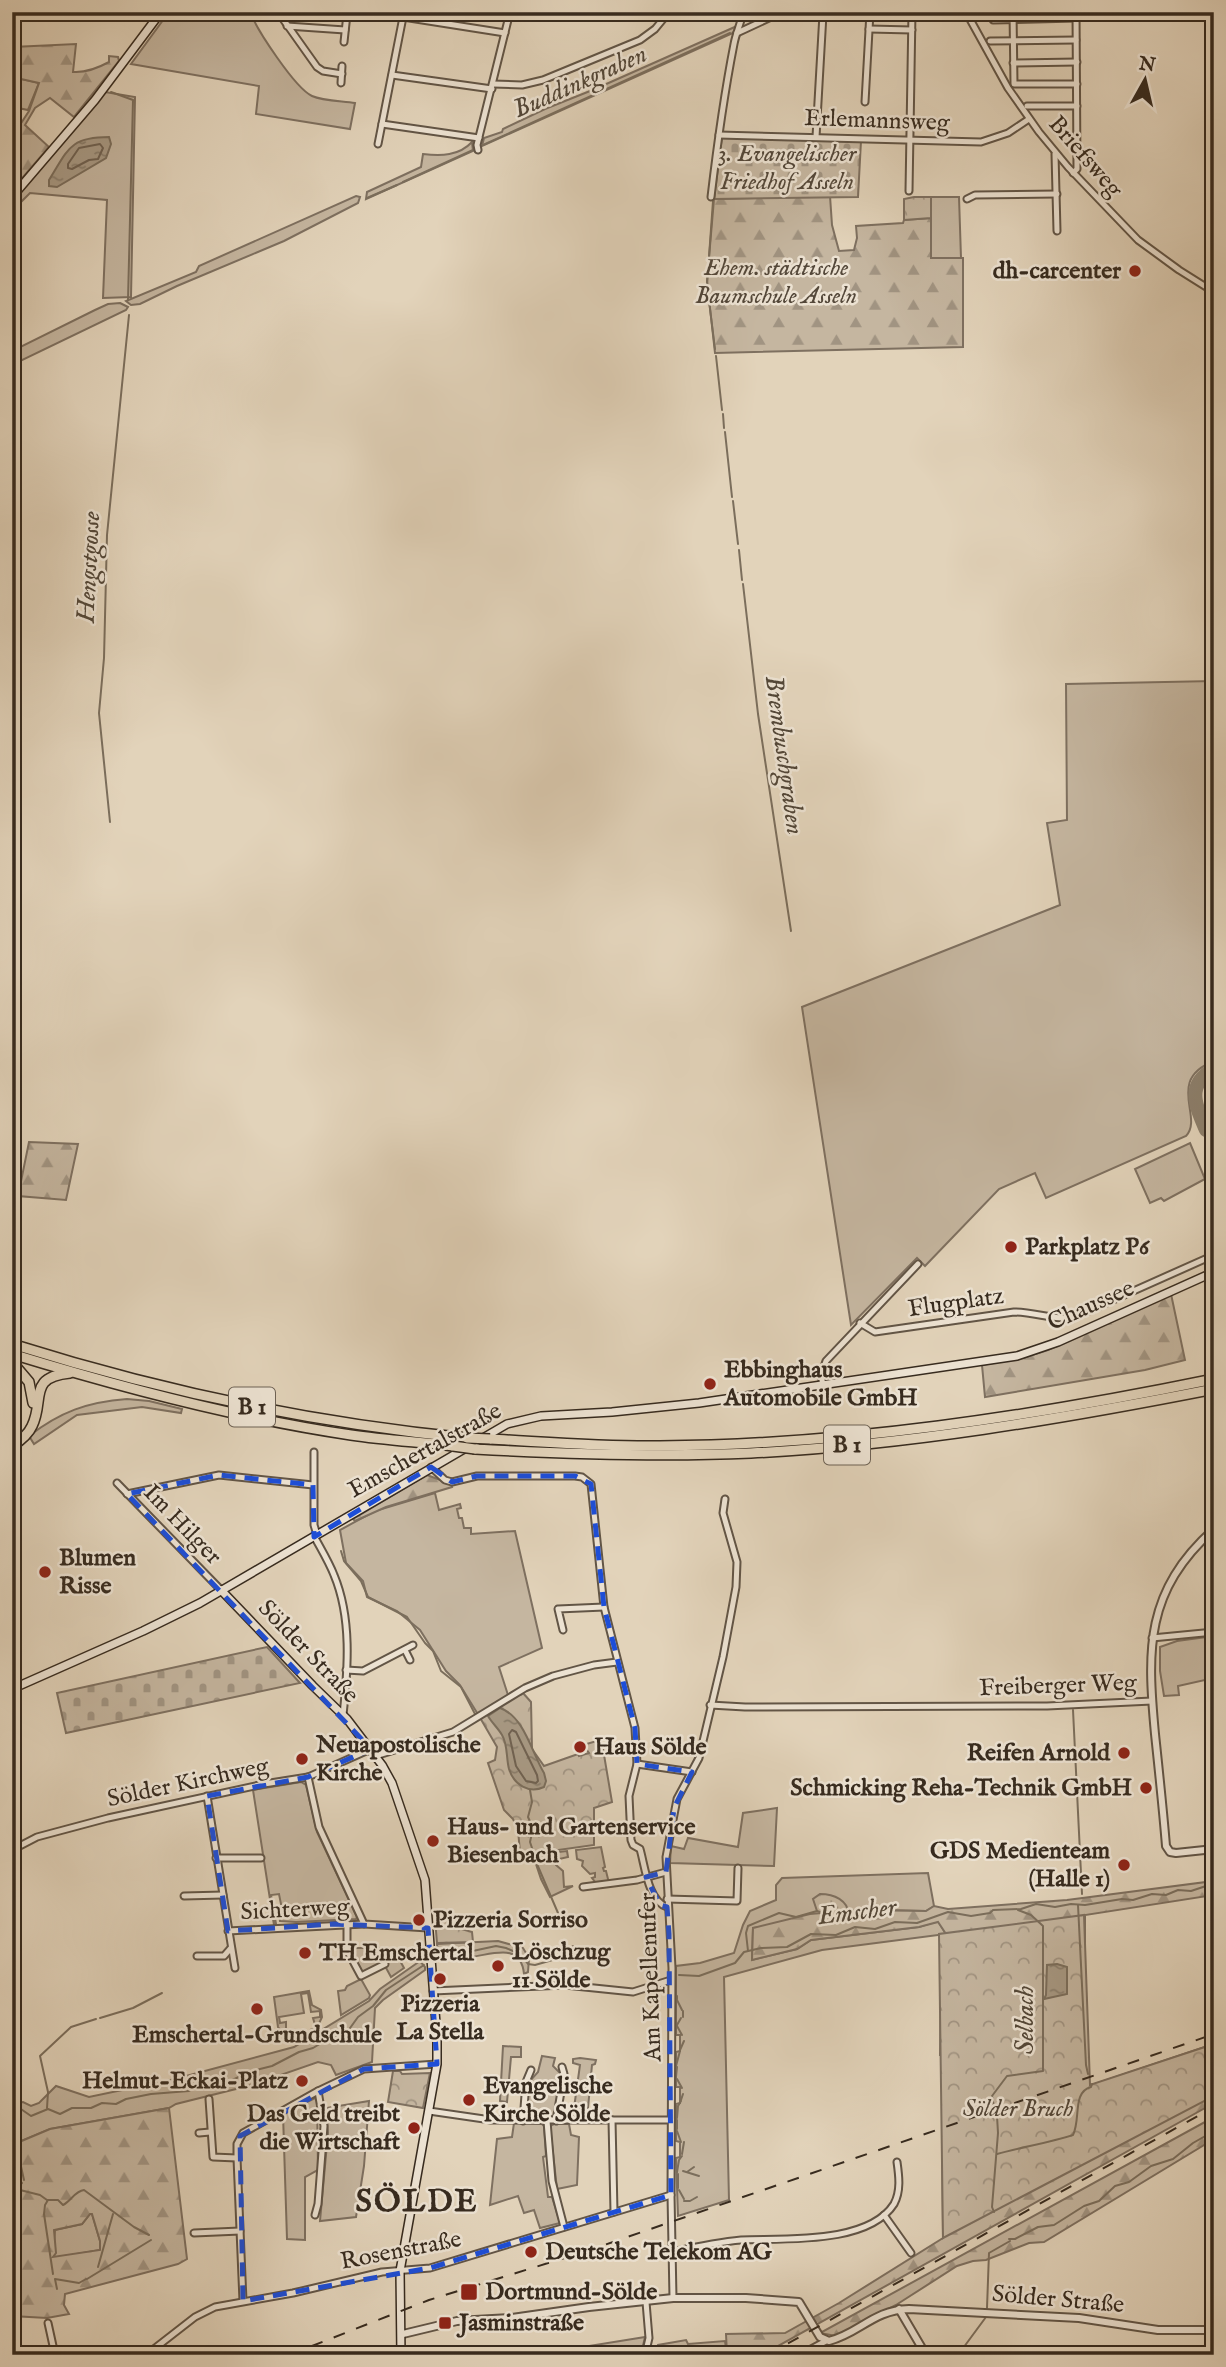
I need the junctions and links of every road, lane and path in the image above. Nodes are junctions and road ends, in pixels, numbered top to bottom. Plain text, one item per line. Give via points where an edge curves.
1 (161, 12) edge
2 (278, 12) edge
3 (510, 12) edge
4 (582, 12) edge
5 (606, 12) edge
6 (669, 12) edge
7 (743, 12) edge
8 (782, 12) edge
9 (870, 12) edge
10 (912, 12) edge
11 (966, 12) edge
12 (347, 14) edge
13 (823, 14) edge
14 (404, 15) edge
15 (1076, 15) edge
16 (1013, 16) edge
17 (992, 20) dead end
18 (287, 26) junction
19 (869, 29) junction
20 (345, 30) junction
21 (912, 30) junction
22 (505, 33) junction
23 (737, 33) junction
24 (1076, 40) junction
25 (990, 41) dead end
26 (1013, 41) junction
27 (344, 42) dead end
28 (1077, 62) junction
29 (1013, 63) junction
30 (342, 66) dead end
31 (342, 74) junction
32 (392, 75) junction
33 (341, 83) dead end
34 (1077, 84) junction
35 (492, 87) junction
36 (865, 102) dead end
37 (1027, 106) dead end
38 (1077, 106) junction
39 (1030, 119) junction
40 (382, 124) junction
41 (719, 135) junction
42 (816, 137) junction
43 (479, 138) junction
44 (909, 139) junction
45 (378, 144) dead end
46 (478, 150) dead end
47 (1055, 151) junction
48 (1068, 167) junction
49 (1073, 173) junction
50 (1057, 175) junction
51 (909, 191) dead end
52 (1057, 194) junction
53 (12, 197) edge
54 (711, 197) dead end
55 (967, 199) dead end
56 (1057, 232) dead end
57 (1214, 292) edge
58 (1214, 1255) edge
59 (918, 1264) dead end
60 (1214, 1272) edge
61 (860, 1323) junction
62 (12, 1344) edge
63 (12, 1354) edge
64 (12, 1362) edge
65 (979, 1362) joint
66 (76, 1373) junction
67 (1214, 1379) edge
68 (823, 1385) junction
69 (1214, 1389) edge
70 (12, 1444) edge
71 (314, 1452) dead end
72 (431, 1467) junction
73 (117, 1483) dead end
74 (313, 1485) junction
75 (127, 1494) junction
76 (725, 1499) dead end
77 (1214, 1529) edge
78 (316, 1536) junction
79 (221, 1590) junction
80 (604, 1607) junction
81 (563, 1630) dead end
82 (1214, 1632) edge
83 (1152, 1638) junction
84 (413, 1646) dead end
85 (405, 1650) junction
86 (410, 1660) dead end
87 (618, 1662) junction
88 (346, 1670) junction
89 (12, 1689) edge
90 (1152, 1700) junction
91 (710, 1705) junction
92 (343, 1715) junction
93 (373, 1753) junction
94 (637, 1764) junction
95 (692, 1772) junction
96 (308, 1777) junction
97 (207, 1796) junction
98 (1214, 1849) edge
99 (12, 1850) edge
100 (216, 1858) junction
101 (261, 1858) dead end
102 (738, 1868) dead end
103 (666, 1872) junction
104 (648, 1877) junction
105 (583, 1887) dead end
106 (223, 1895) junction
107 (184, 1896) dead end
108 (667, 1899) junction
109 (667, 1907) junction
110 (347, 1924) junction
111 (364, 1924) junction
112 (428, 1928) junction
113 (228, 1931) junction
114 (231, 1948) junction
115 (197, 1956) dead end
116 (385, 1964) dead end
117 (235, 1968) dead end
118 (671, 1980) junction
119 (433, 1992) junction
120 (437, 2064) junction
121 (562, 2067) dead end
122 (531, 2070) dead end
123 (318, 2091) junction
124 (209, 2099) dead end
125 (429, 2111) junction
126 (612, 2120) junction
127 (671, 2120) junction
128 (523, 2121) junction
129 (547, 2121) junction
130 (556, 2121) junction
131 (210, 2132) junction
132 (199, 2133) dead end
133 (237, 2158) junction
134 (897, 2162) dead end
135 (671, 2195) junction
136 (614, 2212) junction
137 (315, 2215) dead end
138 (884, 2215) junction
139 (564, 2227) junction
140 (240, 2231) junction
141 (194, 2233) dead end
142 (672, 2252) junction
143 (911, 2253) dead end
144 (400, 2271) junction
145 (673, 2298) junction
146 (243, 2301) junction
147 (646, 2302) junction
148 (898, 2309) junction
149 (48, 2323) dead end
150 (1214, 2330) edge
151 (402, 2334) junction
152 (825, 2341) junction
153 (150, 2353) edge
154 (55, 2355) edge
155 (134, 2355) edge
156 (401, 2355) edge
157 (645, 2355) edge
158 (800, 2355) edge
159 (926, 2355) edge

1 - 53 main road via 102,91
2 - 18 street
3 - 22 street
4 - 5 street
6 - 35 street via 640,40 543,80
7 - 23 street
8 - 23 street
9 - 19 street
10 - 21 street
11 - 39 street, Briefsweg
12 - 20 street
13 - 42 street
14 - 22 street
14 - 32 street
15 - 16 street
15 - 24 street
16 - 17 street
16 - 26 street
18 - 20 street
18 - 31 street via 317,66
19 - 21 street
19 - 36 street
20 - 27 street
21 - 44 street
22 - 35 street
23 - 41 street
24 - 26 street
24 - 28 street
25 - 26 street
26 - 29 street
28 - 29 street
28 - 34 street
29 - 34 street via 1014,83
30 - 31 street
31 - 33 street
32 - 35 street
32 - 40 street
34 - 38 street
35 - 43 street
37 - 38 street
38 - 49 street via 1077,169
39 - 44 street, Erlemannsweg via 981,142
39 - 47 street, Briefsweg
40 - 43 street
40 - 45 street
41 - 42 street, Erlemannsweg
41 - 54 street
42 - 44 street, Erlemannsweg
43 - 46 street
44 - 51 street
47 - 48 street, Briefsweg
47 - 50 street
48 - 49 street, Briefsweg
48 - 50 street
49 - 57 street, Briefsweg via 1138,240
50 - 52 street
52 - 55 street via 975,195
52 - 56 street
58 - 61 street, Flugplatz via 1073,1318 1014,1312 875,1332
59 - 61 street
60 - 65 main road, Chaussee via 1045,1347
61 - 68 street via 823,1365
62 - 67 highway, B 1, bridge via 186,1393 358,1426 467,1438 658,1447 883,1432
63 - 66 highway, B 1
64 - 70 highway via 29,1382 33,1404 27,1427
65 - 68 main road, Emschertalstraße
66 - 69 highway, B 1, bridge via 191,1404 352,1435 475,1449 618,1455 739,1453 884,1442
66 - 70 highway via 58,1374 42,1383 31,1429
68 - 72 main road, Emschertalstraße via 666,1407 524,1418 498,1427
71 - 74 street
72 - 78 main road, Emschertalstraße
72 - 80 street via 452,1482 485,1476 575,1476 587,1480 593,1492
73 - 75 street, Im Hilger
74 - 75 street via 219,1475
74 - 78 street
75 - 79 street, Im Hilger
76 - 91 street, Am Kapellenufer via 723,1513 738,1570
77 - 83 street via 1194,1548 1170,1583
78 - 79 main road, Emschertalstraße
78 - 88 street via 342,1600
79 - 89 main road, Emschertalstraße
79 - 92 main road, Sölder Straße
80 - 81 street via 558,1609
80 - 87 street
82 - 83 street
83 - 90 street
84 - 85 street
85 - 86 street
85 - 88 street via 363,1671
87 - 93 street, Sölder Kirchweg via 553,1676 519,1691 453,1732
87 - 94 street via 635,1728
88 - 92 street
90 - 91 street, Freiberger Weg via 965,1707
90 - 98 street via 1166,1846 1176,1853
91 - 95 street, Am Kapellenufer
92 - 93 main road, Sölder Straße
93 - 96 street, Sölder Kirchweg
93 - 112 main road, Sölder Straße via 392,1783 418,1858
94 - 95 street
94 - 104 street via 629,1789 629,1828
95 - 103 street, Am Kapellenufer via 674,1808
96 - 97 street, Sölder Kirchweg
96 - 111 street via 319,1827
97 - 99 street, Sölder Kirchweg via 37,1837
97 - 100 street
100 - 101 street
100 - 106 street
102 - 108 street via 737,1904
103 - 104 street
103 - 108 street, Am Kapellenufer
104 - 105 street
104 - 109 street via 658,1901
106 - 107 street
106 - 113 street
108 - 109 street, Am Kapellenufer
109 - 118 street, Am Kapellenufer
110 - 111 street, Sichterweg
110 - 113 street, Sichterweg
110 - 116 street via 347,1950 361,1976
111 - 112 street
112 - 119 main road, Sölder Straße
113 - 114 street
114 - 115 street via 224,1956
114 - 117 street
118 - 119 street via 633,1992 565,1985
118 - 127 street, Am Kapellenufer
119 - 120 main road, Sölder Straße
120 - 123 street via 364,2069
120 - 125 main road, Sölder Straße
121 - 130 street
122 - 128 street
123 - 133 street via 246,2130 237,2144
123 - 137 street via 324,2126
124 - 131 street
125 - 128 street
125 - 144 main road, Sölder Straße
126 - 127 street
126 - 130 street
126 - 136 street
127 - 135 street, Am Kapellenufer
128 - 129 street
129 - 130 street
129 - 139 street via 552,2181
131 - 132 street
131 - 133 street via 213,2157
133 - 140 street
134 - 138 street via 898,2192
135 - 136 street, Rosenstraße
135 - 142 street, Am Kapellenufer
136 - 139 street, Rosenstraße
138 - 142 street via 854,2230 819,2238 741,2240
138 - 143 street
139 - 144 street, Rosenstraße via 430,2268
140 - 141 street
140 - 146 street
142 - 145 street, Am Kapellenufer
144 - 146 street, Rosenstraße
144 - 151 main road, Sölder Straße
145 - 147 street
145 - 152 street via 799,2302
146 - 153 street, Rosenstraße via 198,2314
147 - 151 street via 457,2321
147 - 157 street via 649,2338
148 - 150 street, Sölder Straße via 1079,2318 1158,2330
148 - 152 street
148 - 159 street
149 - 154 street
151 - 156 main road, Sölder Straße
152 - 158 street
153 - 155 street

